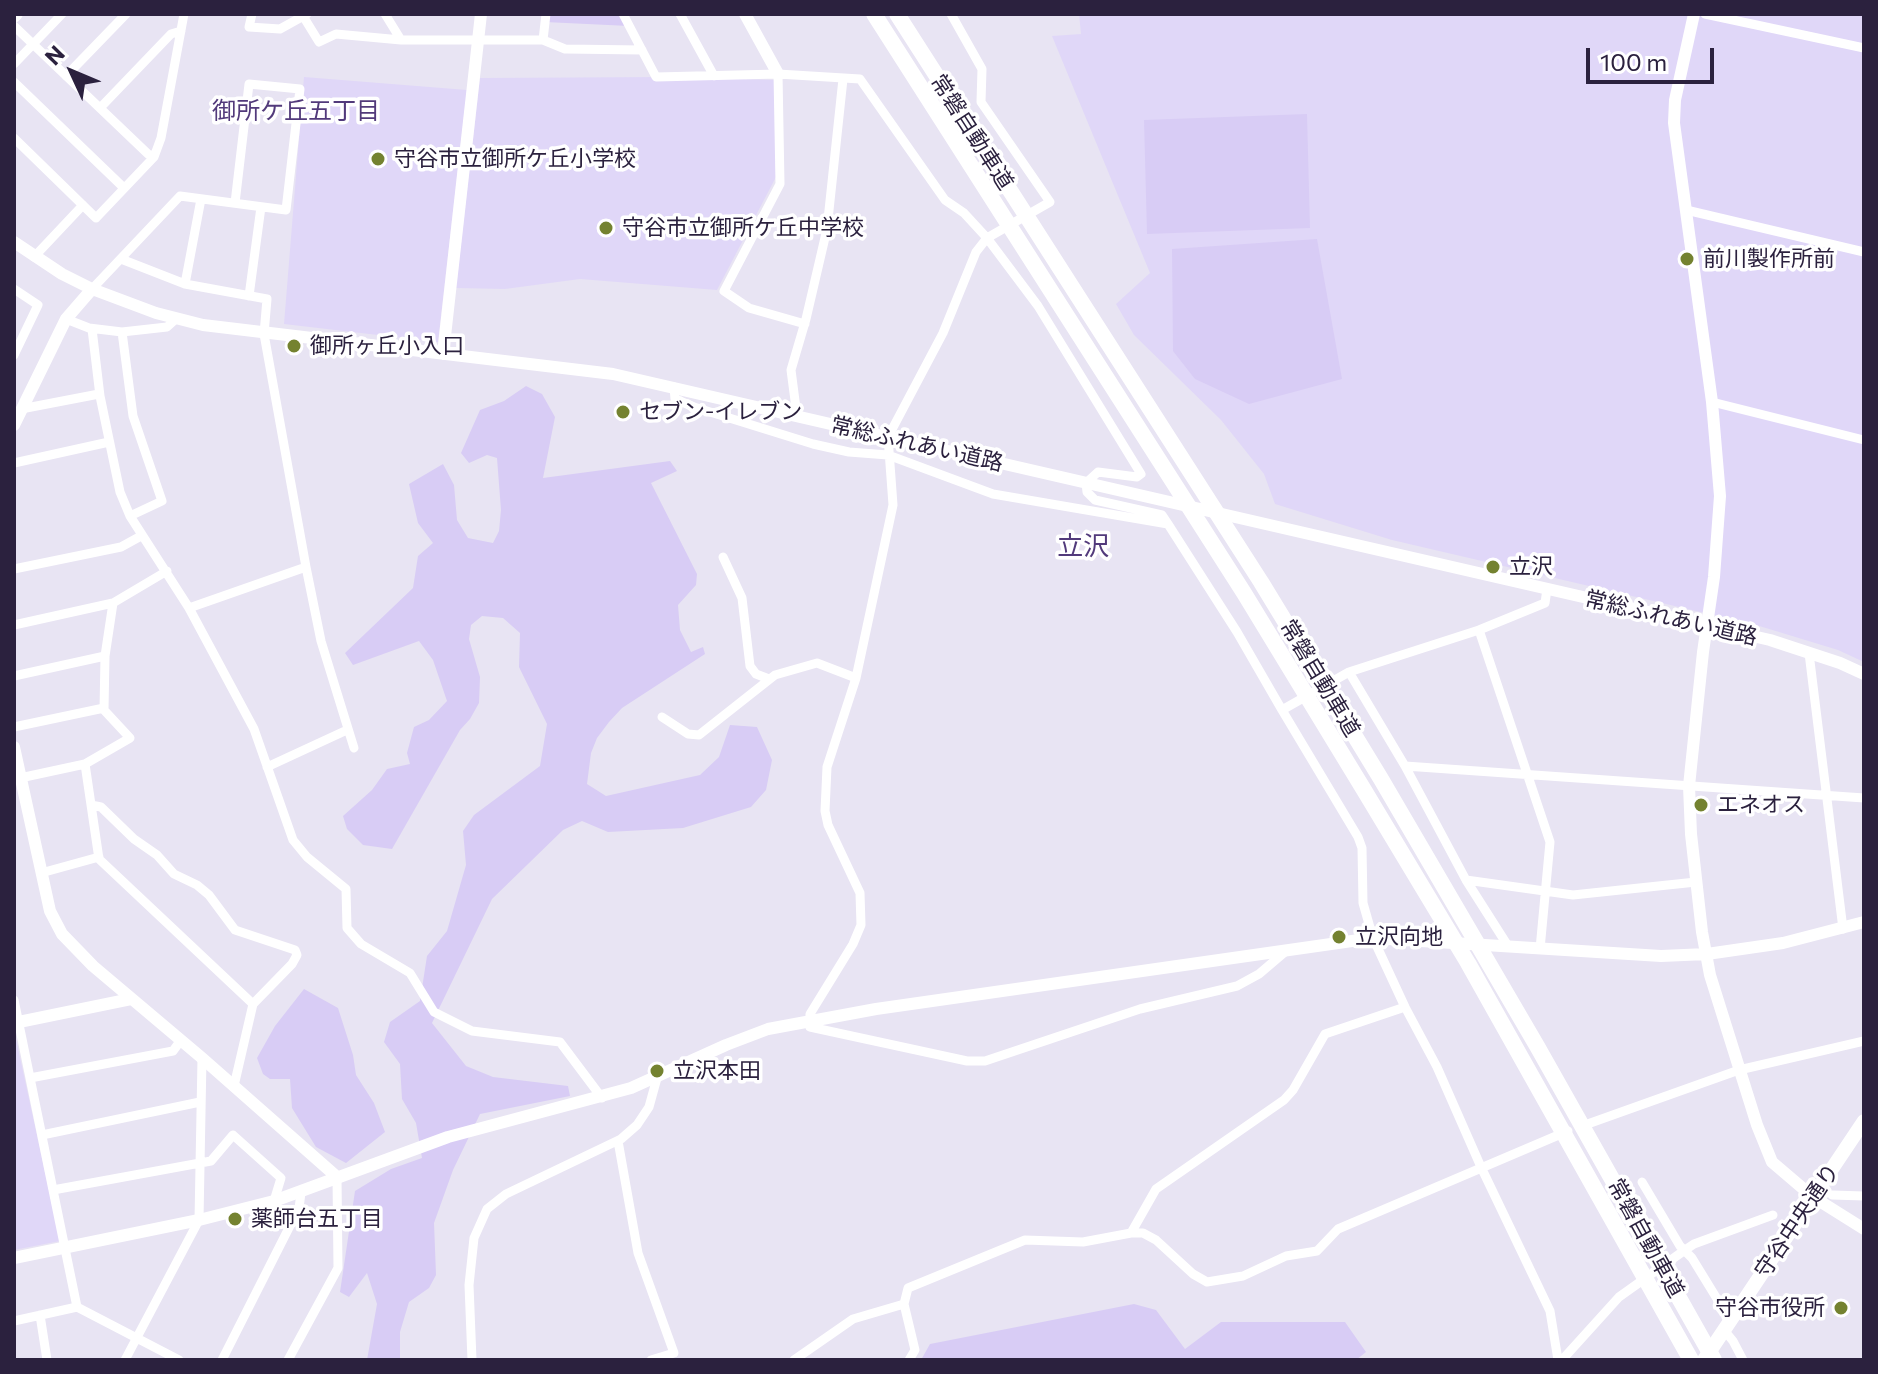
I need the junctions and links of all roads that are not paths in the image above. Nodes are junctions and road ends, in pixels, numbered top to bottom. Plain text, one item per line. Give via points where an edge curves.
1 (62, 14) edge
2 (126, 14) edge
3 (184, 14) edge
4 (252, 14) edge
5 (385, 14) edge
6 (481, 14) edge
7 (546, 14) edge
8 (623, 14) edge
9 (680, 14) edge
10 (745, 14) edge
11 (874, 14) edge
12 (897, 14) edge
13 (951, 14) edge
14 (1694, 14) edge
15 (1705, 14) edge
16 (305, 15) edge
17 (14, 26) edge
18 (181, 31) junction
19 (401, 40) junction
20 (543, 40) junction
21 (479, 42) junction
22 (33, 44) junction
23 (1864, 48) edge
24 (642, 50) junction
25 (14, 64) edge
26 (778, 74) junction
27 (66, 76) junction
28 (714, 76) junction
29 (843, 79) junction
30 (14, 82) edge
31 (100, 108) junction
32 (14, 138) edge
33 (154, 157) junction
34 (124, 188) junction
35 (201, 199) junction
36 (235, 203) junction
37 (83, 205) junction
38 (261, 207) junction
39 (1686, 210) junction
40 (987, 238) junction
41 (14, 242) edge
42 (1864, 252) edge
43 (34, 257) junction
44 (121, 259) junction
45 (185, 284) junction
46 (92, 289) junction
47 (15, 290) edge
48 (249, 296) junction
49 (177, 318) junction
50 (66, 319) junction
51 (805, 324) junction
52 (92, 329) junction
53 (122, 332) junction
54 (264, 334) junction
55 (443, 354) junction
56 (14, 355) edge
57 (674, 387) junction
58 (99, 394) junction
59 (1712, 402) junction
60 (21, 409) junction
61 (797, 416) junction
62 (14, 425) edge
63 (888, 437) junction
64 (1864, 440) edge
65 (109, 442) junction
66 (888, 455) junction
67 (14, 463) edge
68 (1086, 483) junction
69 (130, 516) junction
70 (1168, 524) junction
71 (141, 536) junction
72 (723, 557) dead end
73 (306, 567) junction
74 (14, 569) edge
75 (167, 571) junction
76 (1547, 589) junction
77 (113, 603) junction
78 (189, 608) junction
79 (14, 625) edge
80 (1707, 626) junction
81 (1479, 630) junction
82 (1809, 653) junction
83 (105, 656) junction
84 (1349, 672) junction
85 (1864, 674) edge
86 (14, 676) edge
87 (856, 678) junction
88 (769, 679) junction
89 (104, 708) junction
90 (1285, 709) junction
91 (662, 717) dead end
92 (14, 727) edge
93 (347, 730) junction
94 (14, 747) edge
95 (354, 748) dead end
96 (85, 764) junction
97 (1405, 766) junction
98 (267, 767) junction
99 (1529, 776) junction
100 (19, 785) edge
101 (1689, 786) junction
102 (1828, 795) junction
103 (1864, 798) edge
104 (91, 805) junction
105 (29, 818) junction
106 (14, 821) edge
107 (99, 857) junction
108 (41, 873) junction
109 (1466, 880) junction
110 (1696, 882) junction
111 (1545, 891) junction
112 (1864, 922) edge
113 (1843, 929) junction
114 (1373, 938) junction
115 (1503, 946) junction
116 (1540, 949) junction
117 (1288, 950) junction
118 (1707, 954) junction
119 (131, 999) junction
120 (14, 1000) edge
121 (253, 1004) junction
122 (1405, 1007) junction
123 (809, 1021) junction
124 (16, 1022) edge
125 (181, 1040) junction
126 (1864, 1041) edge
127 (202, 1058) junction
128 (1739, 1070) junction
129 (30, 1078) junction
130 (657, 1078) junction
131 (234, 1086) junction
132 (602, 1098) junction
133 (200, 1102) junction
134 (1864, 1121) edge
135 (42, 1135) junction
136 (618, 1141) junction
137 (201, 1162) junction
138 (1481, 1167) junction
139 (337, 1177) junction
140 (1642, 1182) dead end
141 (53, 1190) junction
142 (301, 1193) junction
143 (1832, 1195) dead end
144 (1864, 1196) edge
145 (1813, 1197) junction
146 (274, 1201) junction
147 (1773, 1215) dead end
148 (199, 1220) junction
149 (1864, 1229) edge
150 (1131, 1233) junction
151 (65, 1248) junction
152 (1682, 1252) junction
153 (14, 1258) edge
154 (904, 1304) junction
155 (77, 1307) junction
156 (40, 1315) junction
157 (14, 1321) edge
158 (1724, 1329) junction
159 (137, 1336) junction
160 (47, 1360) edge
161 (125, 1360) edge
162 (179, 1360) edge
163 (222, 1360) edge
164 (288, 1360) edge
165 (472, 1360) edge
166 (651, 1360) edge
167 (794, 1360) edge
168 (909, 1360) edge
169 (1560, 1360) edge
170 (1691, 1360) edge
171 (1704, 1360) edge
172 (1714, 1360) edge
173 (1743, 1360) edge

1 - 22 street
2 - 27 street
3 - 18 street
4 - 16 street via 249,27 280,29
5 - 19 street
6 - 21 street
7 - 20 street
8 - 24 street
9 - 28 street
10 - 26 street
11 - 170 highway, 常磐自動車道 via 1356,776
12 - 172 highway, 常磐自動車道 via 1373,765
13 - 40 street via 982,69 981,102 1050,202
14 - 39 street via 1675,100
15 - 23 street
16 - 19 street via 319,42 336,34
17 - 22 street
18 - 31 street via 171,34
18 - 33 street
19 - 21 street
20 - 21 street
20 - 24 street via 565,49
21 - 55 street
22 - 25 street
22 - 27 street
24 - 28 street via 656,77
26 - 28 street
26 - 29 street
26 - 51 street via 780,184 724,291 749,308
27 - 31 street
29 - 40 street via 860,79 945,200
29 - 51 street via 827,229
30 - 34 street
31 - 33 street
32 - 37 street
33 - 34 street
34 - 37 street via 96,218
35 - 36 street
35 - 44 street via 180,196
35 - 45 street
36 - 38 street
36 - 38 street via 249,84 300,89 286,210
37 - 43 street
38 - 48 street
39 - 42 street
39 - 59 street
40 - 63 street
40 - 68 street via 1038,306 1141,474 1098,472
41 - 43 street, 常総ふれあい道路
43 - 46 street, 常総ふれあい道路
44 - 45 street
44 - 46 street
45 - 48 street
46 - 49 street, 常総ふれあい道路
46 - 50 street
47 - 56 street via 38,305
48 - 54 street via 267,299
49 - 53 street via 167,327
49 - 54 street, 常総ふれあい道路
50 - 52 street
50 - 60 street
51 - 61 street via 791,370
52 - 53 street
52 - 58 street
53 - 69 street via 133,416 162,501
54 - 55 street, 常総ふれあい道路
54 - 73 street
55 - 57 street, 常総ふれあい道路 via 613,374
57 - 61 street, 常総ふれあい道路
57 - 66 street via 675,399 708,412 813,444
58 - 60 street
58 - 65 street
59 - 64 street
59 - 80 street via 1720,496
60 - 62 street
61 - 63 street, 常総ふれあい道路
63 - 66 street
63 - 68 street, 常総ふれあい道路
65 - 67 street
65 - 69 street
66 - 70 street via 993,494
66 - 87 street via 893,505
68 - 70 street via 1095,500 1162,515
68 - 76 street, 常総ふれあい道路
69 - 71 street
70 - 90 street
71 - 74 street via 121,547
71 - 75 street
72 - 88 street via 742,598 750,666
73 - 78 street
73 - 93 street
75 - 77 street
75 - 78 street
76 - 80 street, 常総ふれあい道路
76 - 81 street via 1545,603
77 - 79 street
77 - 83 street
78 - 98 street via 254,729
80 - 82 street, 常総ふれあい道路
80 - 101 street
81 - 84 street
81 - 99 street
82 - 85 street, 常総ふれあい道路
82 - 102 street
83 - 86 street
83 - 89 street
84 - 90 street
84 - 97 street
87 - 88 street via 817,663
87 - 123 street via 827,767 825,811 860,893 861,925
88 - 91 street via 699,735
89 - 92 street
89 - 96 street via 130,738
90 - 114 street via 1358,837 1363,903
93 - 95 street
93 - 98 street
94 - 100 street
96 - 100 street
96 - 104 street
97 - 99 street
97 - 109 street
98 - 132 street via 293,840 346,889 347,928 361,944 410,973 434,1012 472,1031 560,1042
99 - 101 street
99 - 111 street via 1550,842
100 - 105 street
101 - 102 street
101 - 110 street
102 - 103 street
102 - 113 street
104 - 107 street
104 - 121 street via 101,807 174,874 209,895 235,930 295,950 292,964
105 - 106 street
105 - 108 street
107 - 108 street
107 - 121 street
108 - 119 street via 62,934
109 - 111 street
109 - 115 street
110 - 111 street via 1573,895
110 - 118 street
111 - 116 street
112 - 113 street
113 - 118 street
114 - 115 street
114 - 117 street
114 - 122 street
115 - 116 street
116 - 118 street
117 - 123 street
117 - 123 street via 1237,986 1140,1009 985,1061 810,1027
118 - 128 street
119 - 124 street
119 - 125 street
120 - 124 street
121 - 131 street
122 - 138 street
122 - 150 street via 1325,1034 1284,1100 1156,1189
123 - 130 street via 749,1036
124 - 129 street
125 - 127 street
125 - 129 street via 173,1051
126 - 128 street
127 - 131 street
127 - 133 street
128 - 138 street
128 - 145 street via 1772,1162
129 - 135 street
130 - 132 street
130 - 136 street via 649,1107
131 - 139 street
132 - 139 street via 448,1137
133 - 135 street
133 - 137 street
134 - 145 main road, 守谷中央通り
135 - 141 street
136 - 165 street via 506,1194 487,1209 474,1238 469,1285
136 - 166 street via 638,1253 674,1353
137 - 141 street
137 - 146 street via 211,1161 233,1135 281,1178
137 - 148 street
138 - 150 street via 1338,1229 1317,1251 1286,1256 1243,1276 1207,1282 1156,1240
138 - 169 street via 1550,1311
139 - 142 street
139 - 164 street via 338,1268
140 - 152 street
141 - 151 street
142 - 146 street
142 - 163 street via 299,1208
143 - 144 street
145 - 149 street
145 - 158 main road, 守谷中央通り
146 - 148 street
147 - 152 street
148 - 151 street
148 - 159 street
150 - 154 street via 1083,1242 1025,1240 908,1288
151 - 153 street
151 - 155 street
152 - 158 street
152 - 169 street via 1612,1304
154 - 167 street via 853,1319
154 - 168 street via 915,1350
155 - 156 street
155 - 159 street
156 - 157 street
156 - 160 street
158 - 171 main road, 守谷中央通り
158 - 173 street
159 - 161 street
159 - 162 street

